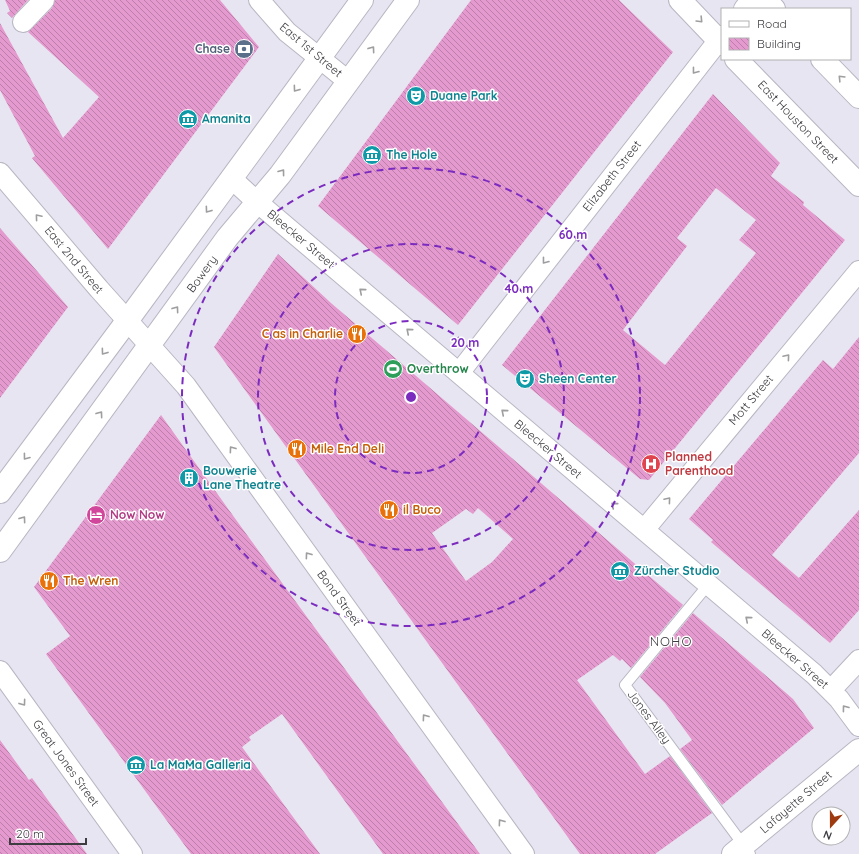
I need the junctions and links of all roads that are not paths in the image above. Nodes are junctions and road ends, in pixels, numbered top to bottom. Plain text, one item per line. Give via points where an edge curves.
1 (44, 0) edge
2 (259, 0) edge
3 (362, 0) edge
4 (408, 0) edge
5 (680, 0) edge
6 (751, 0) edge
7 (765, 0) edge
8 (745, 8) edge
9 (773, 8) edge
10 (23, 22) dead end
11 (721, 40) edge
12 (320, 58) junction
13 (737, 60) edge
14 (823, 60) edge
15 (348, 80) junction
16 (859, 97) edge
17 (0, 173) edge
18 (231, 178) junction
19 (859, 185) edge
20 (257, 202) junction
21 (859, 271) edge
22 (127, 321) junction
23 (150, 346) junction
24 (458, 373) junction
25 (0, 492) edge
26 (644, 530) junction
27 (0, 551) edge
28 (708, 585) junction
29 (859, 660) edge
30 (0, 672) edge
31 (831, 690) junction
32 (859, 726) edge
33 (859, 750) edge
34 (742, 851) edge
35 (132, 854) edge
36 (524, 854) edge

1 - 10 street
2 - 12 street, East 1st Street via 288,32
3 - 12 main road
15 -> 4 main road, Bowery
5 -> 11 main road
6 - 8 street
7 - 9 main road
11 -> 24 street, Elizabeth Street
12 - 15 street, East 1st Street
12 -> 18 main road
13 - 19 main road, East Houston Street
16 -> 14 main road
20 -> 15 main road, Bowery via 280,175
22 -> 17 street, East 2nd Street
18 - 20 street, Bleecker Street
18 -> 22 main road
23 -> 20 main road, Bowery via 227,238
24 -> 20 street, Bleecker Street
26 -> 21 street, Mott Street
22 - 23 street, East 2nd Street
22 -> 25 main road
27 -> 23 main road, Bowery
36 -> 23 street, Bond Street via 186,386
26 -> 24 street, Bleecker Street
26 - 28 street, Bleecker Street
31 -> 28 street, Bleecker Street
28 - 34 lane, Jones Alley via 625,686
29 - 31 street
30 -> 35 street, Great Jones Street
32 -> 31 street, Bleecker Street
33 - 34 main road, Lafayette Street

